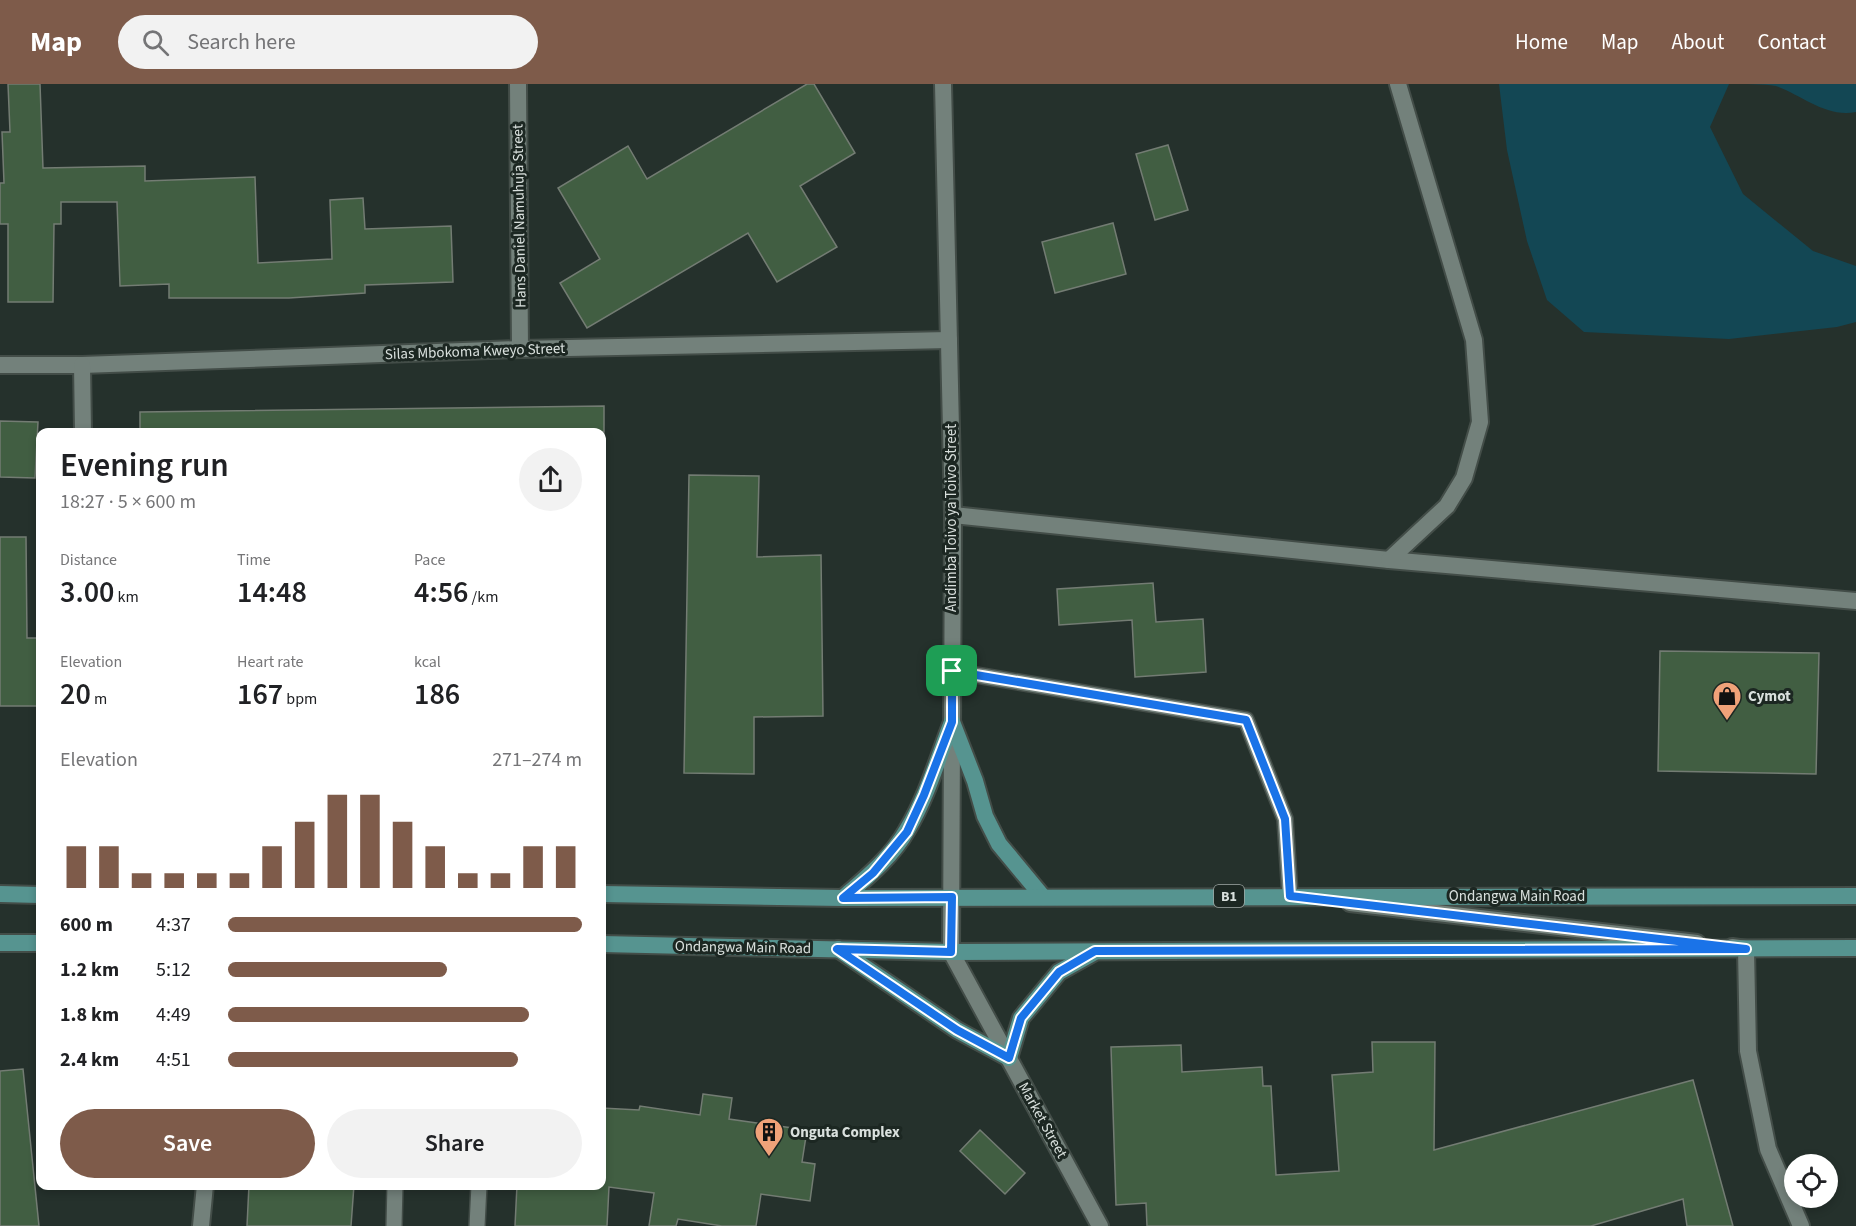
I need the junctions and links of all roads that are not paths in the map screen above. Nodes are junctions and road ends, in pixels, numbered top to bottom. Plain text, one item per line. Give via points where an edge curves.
1 (518, 84) edge
2 (943, 84) edge
3 (1398, 84) edge
4 (949, 340) junction
5 (520, 348) junction
6 (0, 365) edge
7 (82, 365) junction
8 (82, 428) edge
9 (953, 515) junction
10 (1389, 560) junction
11 (1856, 601) edge
12 (952, 671) junction
13 (952, 722) junction
14 (0, 894) edge
15 (606, 894) edge
16 (36, 895) edge
17 (1290, 896) junction
18 (1856, 896) edge
19 (952, 897) junction
20 (1043, 897) junction
21 (843, 898) junction
22 (0, 943) edge
23 (36, 943) edge
24 (606, 944) edge
25 (1856, 948) edge
26 (837, 949) junction
27 (1746, 949) junction
28 (1095, 951) junction
29 (951, 952) junction
30 (1009, 1058) junction
31 (205, 1190) edge
32 (395, 1190) edge
33 (479, 1190) edge
34 (201, 1226) edge
35 (394, 1226) edge
36 (477, 1226) edge
37 (1100, 1226) edge
38 (1801, 1226) edge

1 - 5 street, Hans Daniel Namuhuja Street
2 - 4 street, Andimba Toivo ya Toivo Street
3 - 10 street via 1474,340 1480,422 1464,478 1447,506
4 - 5 street, Silas Mbokoma Kweyo Street
4 - 9 street, Andimba Toivo ya Toivo Street
5 - 7 street, Silas Mbokoma Kweyo Street
6 - 7 street, Silas Mbokoma Kweyo Street
7 - 8 street
9 - 10 street
9 - 12 street, Andimba Toivo ya Toivo Street
10 - 11 street
12 - 13 street, Andimba Toivo ya Toivo Street
12 - 17 lane via 1246,720 1285,819
13 - 19 street, Andimba Toivo ya Toivo Street
13 - 20 main road via 999,844
13 - 21 main road via 907,832 873,873
14 - 16 main road
15 - 21 main road, Ondangwa Main Road / B1
17 - 18 main road, Ondangwa Main Road / B1
17 - 20 main road, Ondangwa Main Road / B1
17 - 27 street
19 - 20 main road, Ondangwa Main Road / B1
19 - 21 main road, Ondangwa Main Road / B1
19 - 29 street, Andimba Toivo ya Toivo Street
22 - 23 main road
24 - 26 main road, Ondangwa Main Road
25 - 27 main road, Ondangwa Main Road
26 - 29 main road, Ondangwa Main Road
26 - 30 main road via 957,1030
27 - 28 main road, Ondangwa Main Road
27 - 38 street via 1748,1051 1768,1149
28 - 29 main road, Ondangwa Main Road
28 - 30 main road via 1059,972 1021,1018
29 - 30 street, Market Street
30 - 37 street, Market Street
31 - 34 street
32 - 35 lane
33 - 36 lane

